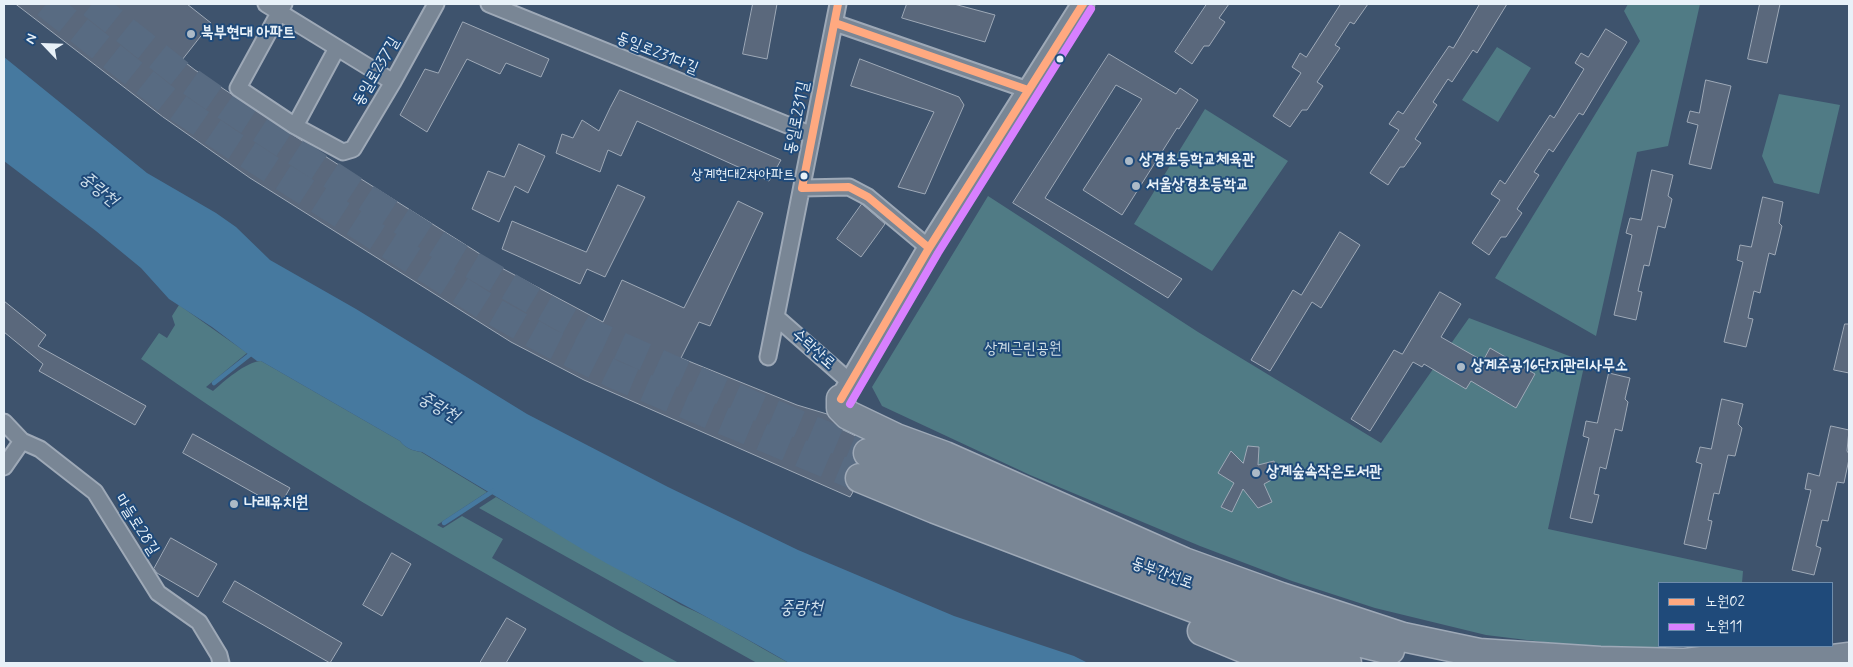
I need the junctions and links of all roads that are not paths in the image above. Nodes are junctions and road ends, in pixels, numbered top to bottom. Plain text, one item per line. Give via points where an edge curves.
1 (266, 4) edge
2 (436, 4) edge
3 (489, 4) edge
4 (838, 4) edge
5 (1083, 4) edge
6 (281, 8) edge
7 (835, 23) junction
8 (337, 48) junction
9 (393, 82) junction
10 (1028, 90) junction
11 (296, 126) junction
12 (812, 135) junction
13 (802, 188) junction
14 (929, 248) junction
15 (776, 317) junction
16 (768, 357) dead end
17 (845, 390) junction
18 (4, 422) edge
19 (22, 440) junction
20 (868, 453) tunnel mouth
21 (4, 467) edge
22 (860, 478) tunnel mouth
23 (935, 509) junction
24 (1849, 638) edge
25 (1833, 642) edge
26 (1806, 647) edge
27 (1815, 647) edge
28 (1849, 657) edge
29 (221, 663) edge
30 (1286, 663) edge
31 (1347, 663) edge
32 (1465, 663) edge
33 (1766, 663) edge
34 (1801, 663) edge

1 - 6 street
2 - 9 street, 동일로237길
3 - 12 street, 동일로231다길
4 - 7 street, 동일로231길
5 - 10 street, 수락산로
6 - 8 street
6 - 11 street via 238,88
7 - 10 street
7 - 12 street, 동일로231길
8 - 9 street
8 - 11 street
9 - 11 street, 동일로237길 via 353,149 343,152
10 - 14 street, 수락산로
12 - 13 street, 동일로231길
13 - 14 street via 849,187 868,197
13 - 15 street, 동일로231길
14 - 17 street, 수락산로
15 - 16 street, 동일로231길
15 - 17 street, 수락산로
17 - 26 highway via 842,408 848,415 896,438 945,456 1184,562 1402,637 1479,653 1600,661 1685,663
18 - 19 street, 마들로28길
19 - 21 street
19 - 29 street, 마들로28길 via 40,448 95,492 158,592 199,622
20 - 32 highway, 동부간선로 via 1124,560 1321,633 1396,652
22 - 23 highway, 동부간선로
23 - 30 highway via 1030,559 1267,658
23 - 31 highway, 동부간선로 via 1314,654
24 - 25 highway
27 - 33 highway
28 - 34 highway

